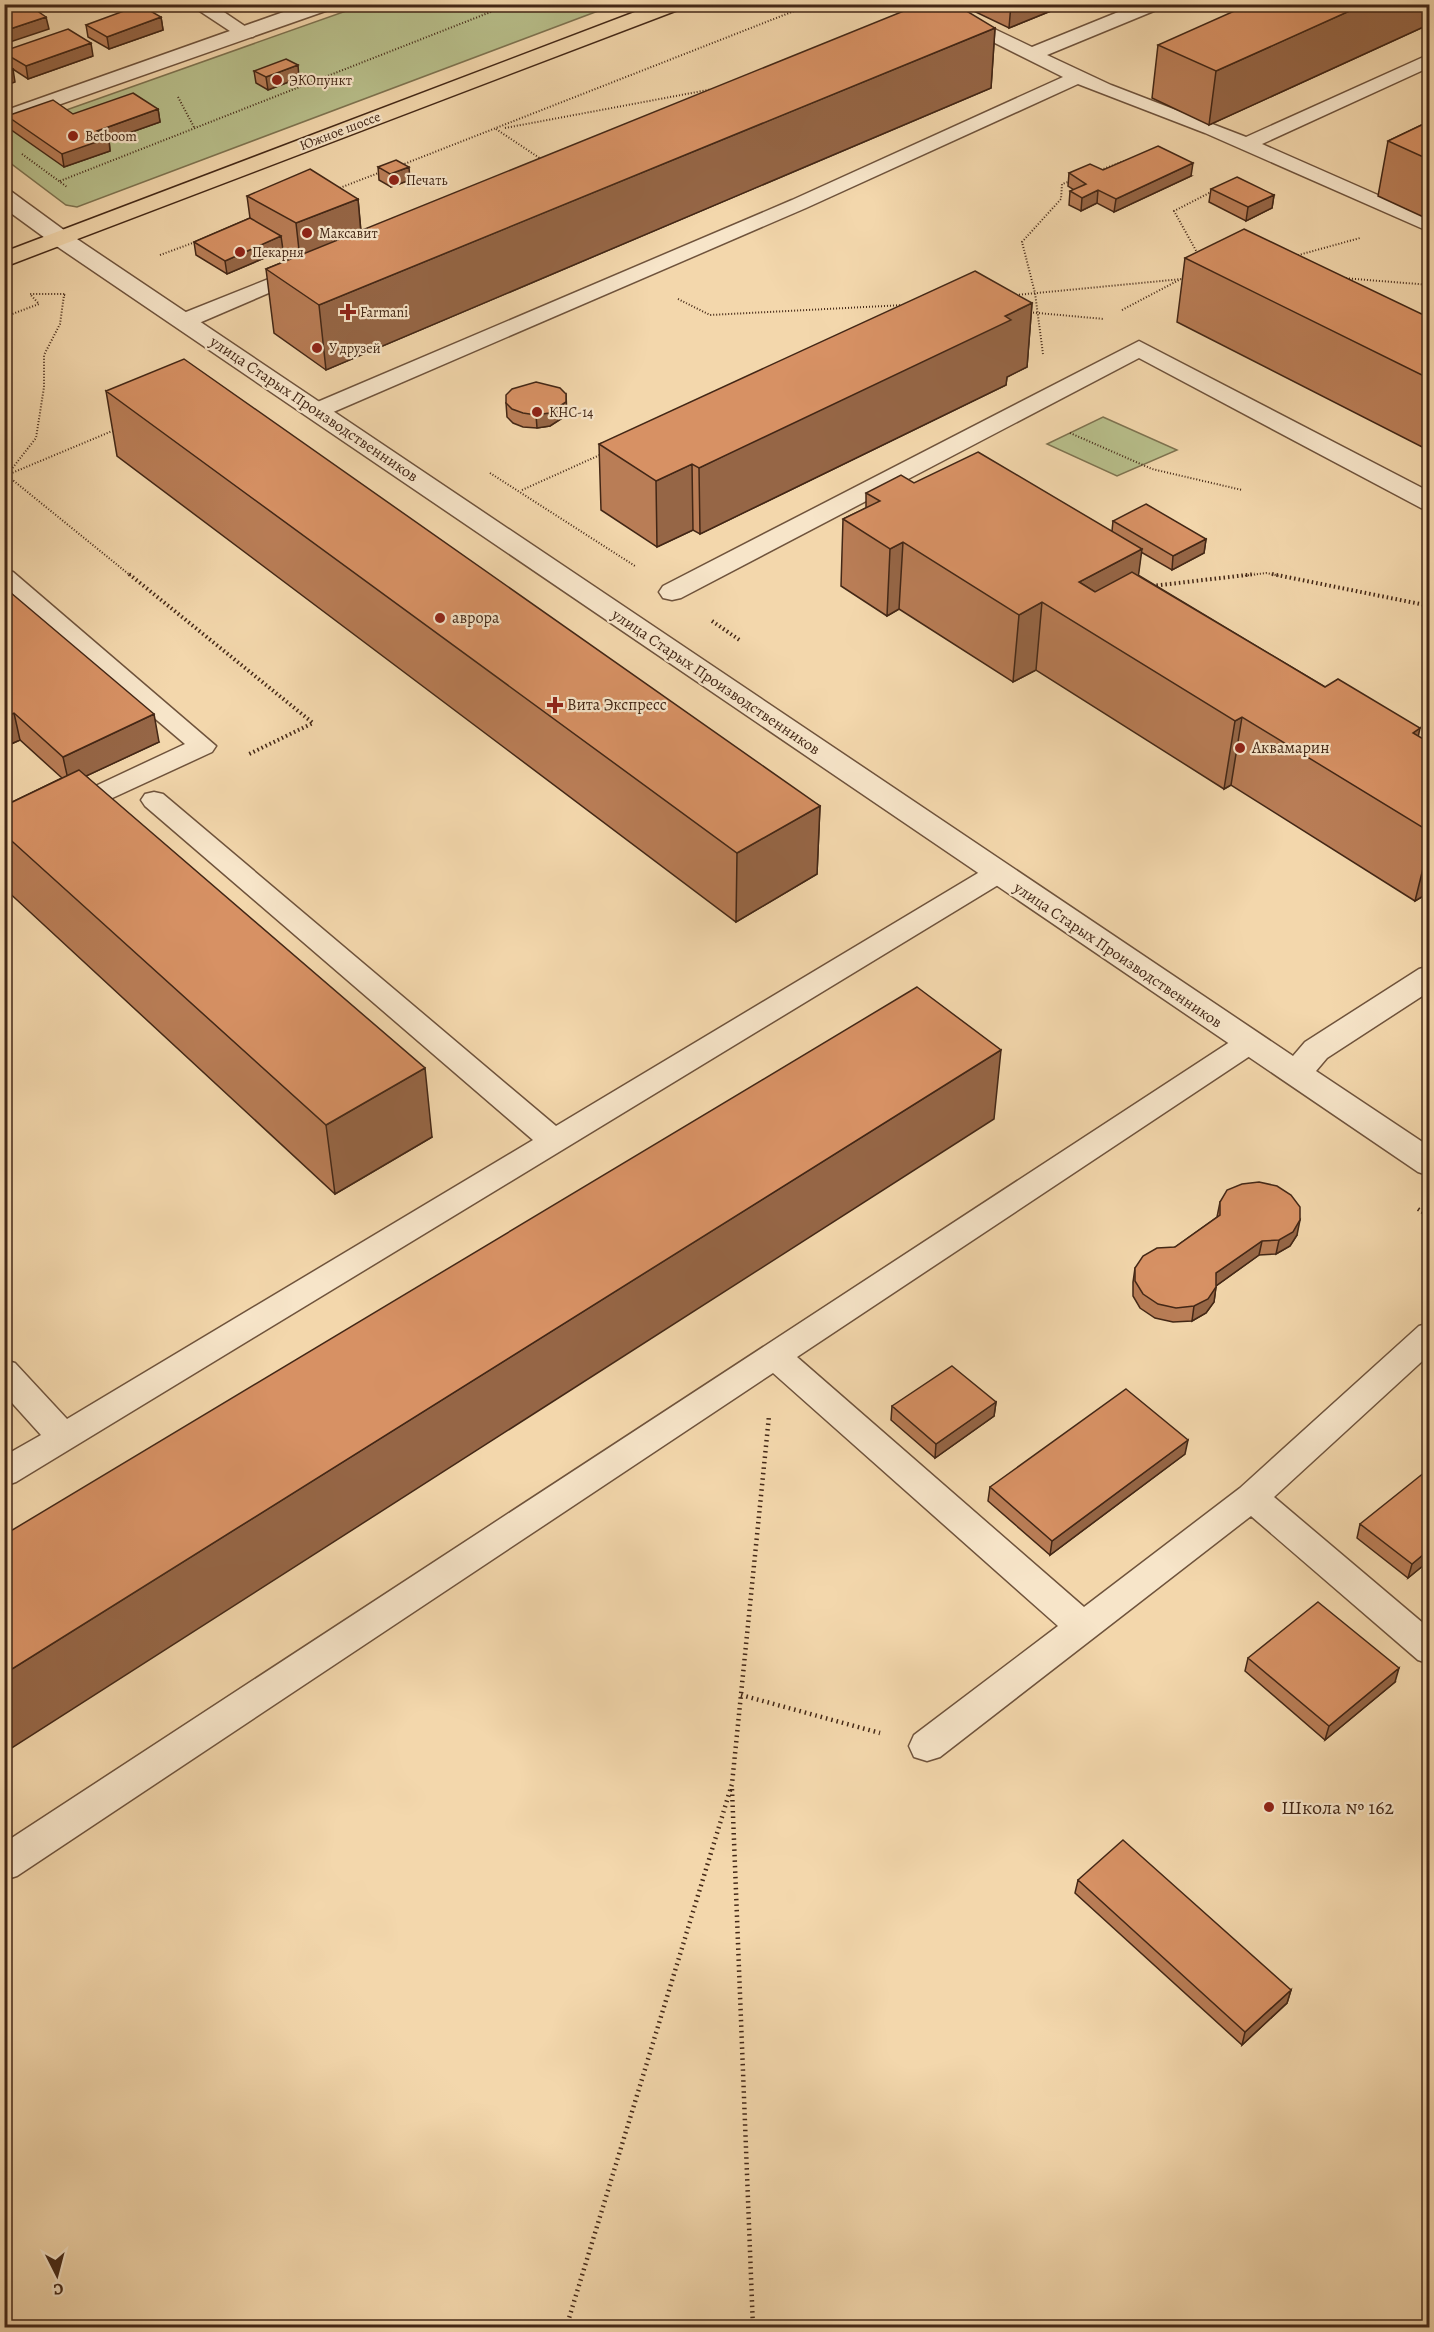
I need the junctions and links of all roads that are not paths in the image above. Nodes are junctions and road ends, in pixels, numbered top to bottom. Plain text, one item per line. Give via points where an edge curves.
1 (198, 4) edge
2 (327, 4) edge
3 (676, 4) edge
4 (926, 4) edge
5 (1155, 4) edge
6 (246, 33) junction
7 (1032, 54) junction
8 (1430, 60) edge
9 (1077, 77) junction
10 (4, 118) edge
11 (1246, 144) junction
12 (4, 197) edge
13 (1430, 226) edge
14 (60, 238) junction
15 (4, 260) edge
16 (320, 264) edge
17 (184, 321) junction
18 (316, 411) junction
19 (920, 462) junction
20 (950, 481) edge
21 (1430, 503) edge
22 (4, 578) edge
23 (672, 592) dead end
24 (154, 800) dead end
25 (4, 840) edge
26 (998, 873) junction
27 (1430, 976) edge
28 (1249, 1043) junction
29 (1297, 1073) junction
30 (554, 1141) junction
31 (1430, 1164) edge
32 (1430, 1335) edge
33 (775, 1356) junction
34 (4, 1372) edge
35 (63, 1437) junction
36 (4, 1473) edge
37 (1252, 1497) junction
38 (1083, 1627) junction
39 (1430, 1650) edge
40 (927, 1746) road end
41 (4, 1864) edge

1 - 6 lane
2 - 6 street
3 - 14 main road, Южное шоссе
4 - 7 lane
5 - 7 lane
6 - 10 street
7 - 9 lane
8 - 11 lane
9 - 11 lane
9 - 18 lane via 799,204
11 - 13 lane
12 - 14 street, улица Старых Производственников
14 - 15 main road, Южное шоссе
14 - 17 street, улица Старых Производственников
16 - 17 lane
17 - 18 street, улица Старых Производственников
18 - 26 street, улица Старых Производственников
19 - 20 street
19 - 21 street via 1139,348
19 - 23 street
22 - 25 lane via 203,746
24 - 30 lane
26 - 28 street, улица Старых Производственников
26 - 30 lane
27 - 29 street via 1316,1050
28 - 29 street, улица Старых Производственников
28 - 33 lane
29 - 31 street, улица Старых Производственников
30 - 35 lane
32 - 37 lane
33 - 38 lane
33 - 41 lane
34 - 35 lane
35 - 36 lane
37 - 38 lane
37 - 39 lane
38 - 40 lane

